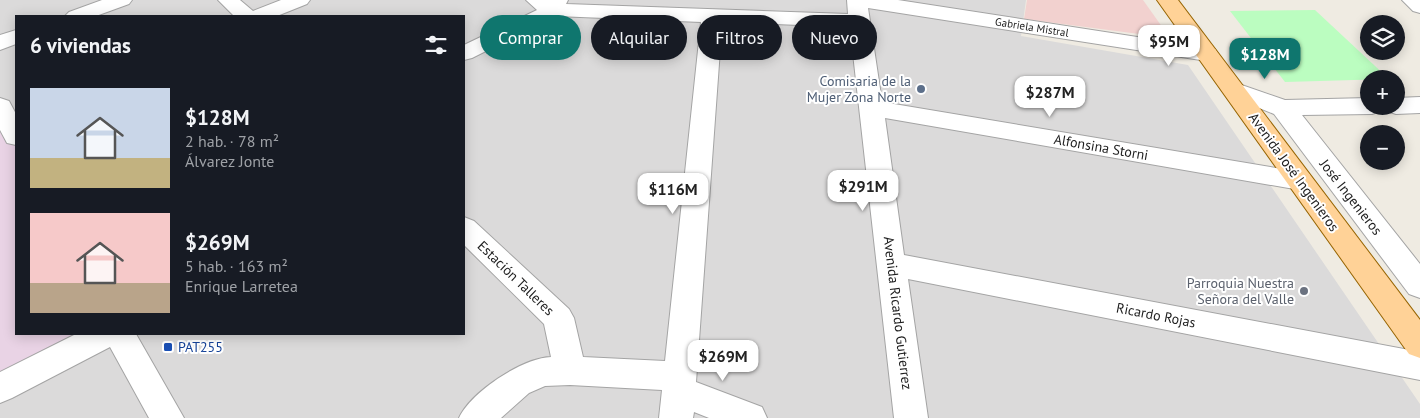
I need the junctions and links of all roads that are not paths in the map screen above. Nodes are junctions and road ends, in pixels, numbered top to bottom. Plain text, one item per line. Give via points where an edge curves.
1 (122, 0) edge
2 (228, 0) edge
3 (300, 0) edge
4 (1167, 0) edge
5 (1412, 0) edge
6 (549, 3) edge
7 (858, 7) edge
8 (1420, 7) edge
9 (79, 15) edge
10 (245, 15) edge
11 (262, 15) edge
12 (741, 15) edge
13 (697, 16) edge
14 (15, 37) edge
15 (0, 43) edge
16 (465, 52) edge
17 (1207, 54) junction
18 (708, 60) edge
19 (1233, 90) junction
20 (0, 106) edge
21 (1360, 106) edge
22 (1405, 106) edge
23 (1420, 106) edge
24 (871, 108) junction
25 (1283, 108) junction
26 (15, 135) edge
27 (1300, 181) junction
28 (465, 229) edge
29 (891, 264) junction
30 (1420, 286) edge
31 (102, 335) edge
32 (120, 335) edge
33 (1420, 344) edge
34 (1420, 366) edge
35 (570, 371) junction
36 (0, 388) edge
37 (679, 395) edge
38 (167, 418) edge
39 (476, 418) edge
40 (750, 418) edge
41 (911, 418) edge

1 - 9 street
2 - 10 street
3 - 11 street
4 - 17 main road, Avenida José Ingenieros
5 - 8 street
6 - 13 street, Gabriela Mistral
6 - 16 street
7 - 12 street, Gabriela Mistral
7 - 17 street, Gabriela Mistral
7 - 24 street, Avenida Ricardo Gutierrez
14 - 15 street
17 - 19 main road, Avenida José Ingenieros
18 - 37 street
19 - 25 street
19 - 27 main road, Avenida José Ingenieros
20 - 26 street
21 - 25 street
22 - 23 street
24 - 27 street, Alfonsina Storni
24 - 29 street, Avenida Ricardo Gutierrez
25 - 30 street, José Ingenieros
27 - 33 main road, Avenida José Ingenieros
28 - 35 street, Estación Talleres via 558,318
29 - 34 street, Ricardo Rojas
29 - 41 street, Avenida Ricardo Gutierrez
31 - 36 street
32 - 38 street
35 - 37 street
35 - 39 street via 542,372 517,383
37 - 40 street

